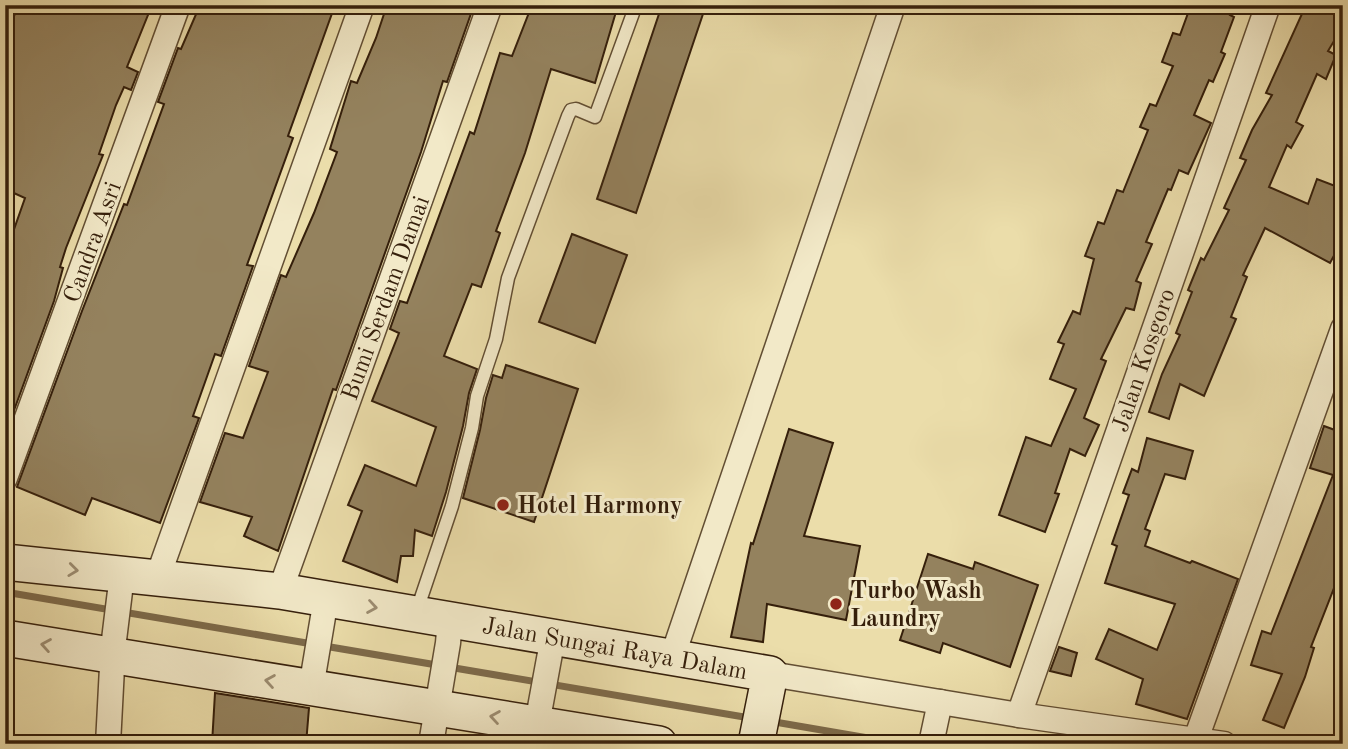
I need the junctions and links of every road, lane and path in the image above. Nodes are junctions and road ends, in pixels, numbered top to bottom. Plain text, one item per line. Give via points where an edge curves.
1 (178, 5) edge
2 (362, 5) edge
3 (491, 5) edge
4 (636, 5) edge
5 (893, 5) edge
6 (1268, 5) edge
7 (1343, 329) edge
8 (5, 478) edge
9 (5, 562) edge
10 (157, 579) junction
11 (121, 583) junction
12 (280, 592) junction
13 (323, 610) junction
14 (416, 614) junction
15 (449, 631) junction
16 (5, 638) edge
17 (550, 650) junction
18 (113, 652) junction
19 (672, 658) junction
20 (312, 680) junction
21 (768, 684) junction
22 (438, 702) junction
23 (938, 710) junction
24 (1018, 715) junction
25 (538, 720) junction
26 (1196, 739) junction
27 (756, 741) edge
28 (108, 744) edge
29 (431, 744) edge
30 (659, 744) edge
31 (931, 744) edge
32 (1224, 744) edge

1 - 8 street, Candra Asri
2 - 10 street
3 - 12 street, Bumi Serdam Damai
4 - 14 lane via 595,117 576,109 568,116 508,278 452,506
5 - 19 street
6 - 24 street, Jalan Kosgoro
7 - 26 street
9 -> 11 street, Jalan Sungai Raya Dalam
10 - 11 street, Jalan Sungai Raya Dalam
10 - 12 street, Jalan Sungai Raya Dalam
11 - 18 street
12 - 13 street, Jalan Sungai Raya Dalam
13 -> 14 street, Jalan Sungai Raya Dalam
13 - 20 street
14 - 15 street, Jalan Sungai Raya Dalam
15 - 17 street, Jalan Sungai Raya Dalam
15 - 22 street
18 -> 16 street
17 - 19 street, Jalan Sungai Raya Dalam
17 - 25 street
20 -> 18 street
18 - 28 street
19 - 21 street, Jalan Sungai Raya Dalam
20 - 22 street
21 - 23 street, Jalan Sungai Raya Dalam
21 - 27 street
25 -> 22 street
22 - 29 street
23 - 24 street, Jalan Sungai Raya Dalam
23 - 31 street
24 - 26 street, Jalan Sungai Raya Dalam
25 - 30 street
26 - 32 street, Jalan Sungai Raya Dalam

